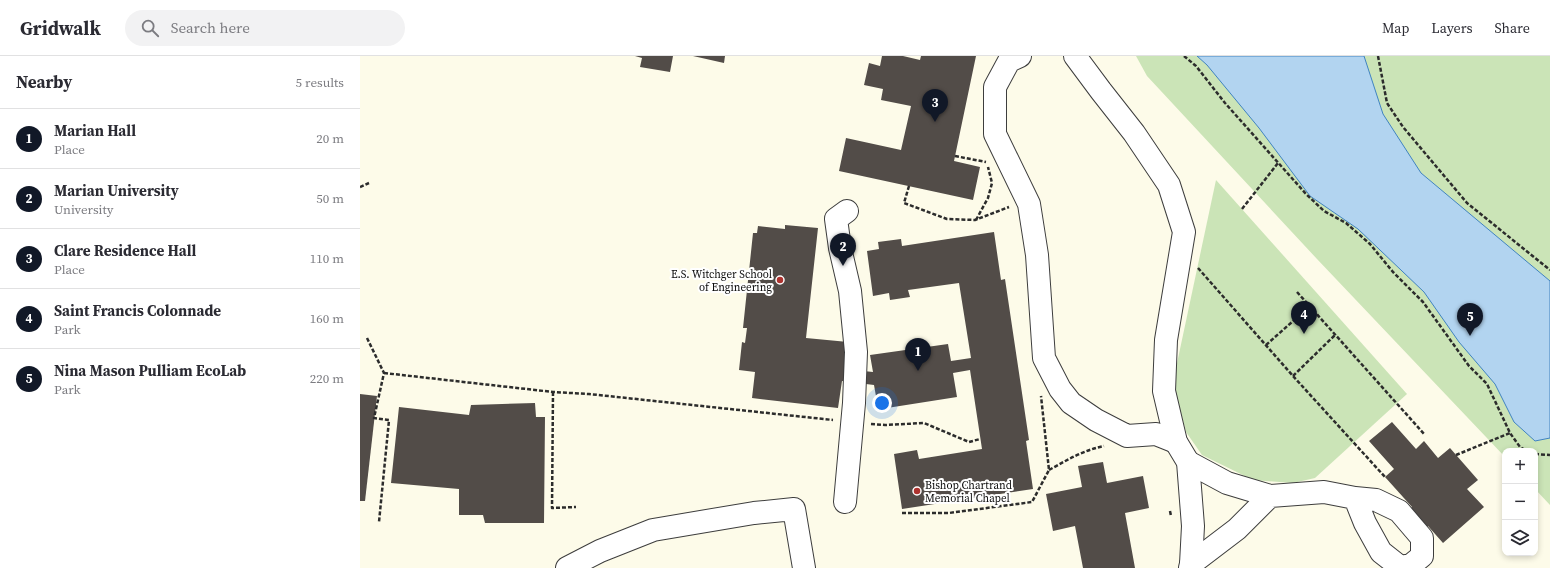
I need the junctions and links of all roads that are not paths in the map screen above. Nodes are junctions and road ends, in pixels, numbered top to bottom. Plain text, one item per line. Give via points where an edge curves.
1 (1020, 56) edge
2 (1075, 56) edge
3 (847, 210) dead end
4 (1176, 442) junction
5 (1188, 462) junction
6 (1270, 496) junction
7 (1355, 498) dead end
8 (845, 502) dead end
9 (600, 560) edge
10 (1191, 566) edge
11 (570, 567) edge
12 (804, 568) edge

1 - 4 lane via 1009,61 995,86 995,134 1029,204 1037,255 1044,358 1071,404 1096,420 1127,436 1156,434
2 - 4 lane via 1134,133 1169,185 1184,232 1166,340 1164,391
3 - 8 lane via 836,219 850,292 856,352
4 - 5 lane
5 - 6 lane via 1227,483
5 - 10 lane via 1193,526
6 - 7 lane via 1324,492
6 - 10 lane via 1237,530
9 - 11 lane
9 - 12 lane via 653,530 794,509

